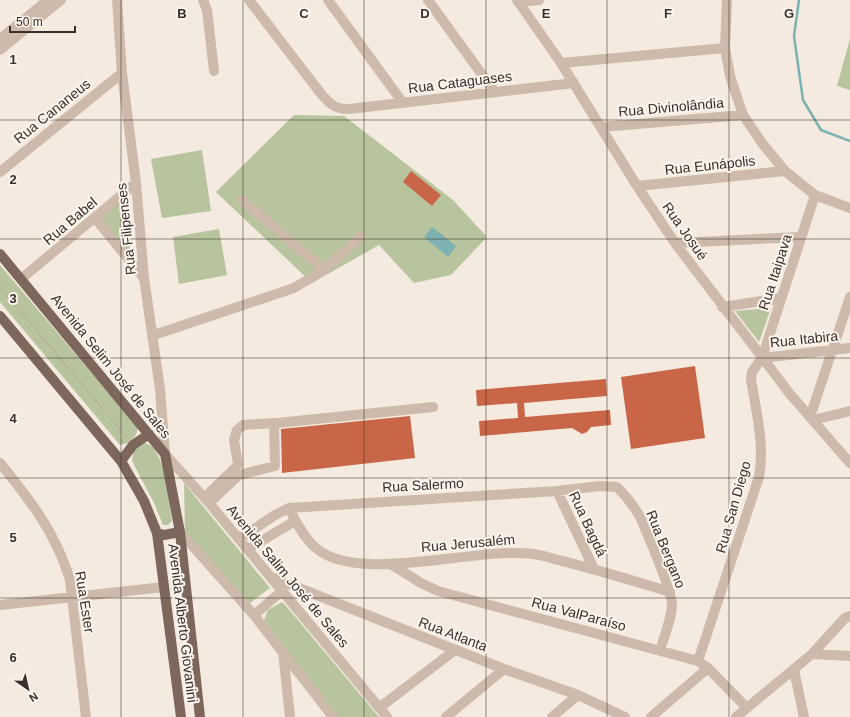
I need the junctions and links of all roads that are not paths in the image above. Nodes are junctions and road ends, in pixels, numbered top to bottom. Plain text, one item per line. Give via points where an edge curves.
1 (61, 0) edge
2 (117, 0) edge
3 (203, 0) edge
4 (249, 0) edge
5 (328, 0) edge
6 (428, 0) edge
7 (539, 0) edge
8 (727, 0) edge
9 (517, 1) edge
10 (42, 5) edge
11 (0, 39) edge
12 (725, 48) junction
13 (0, 50) edge
14 (561, 63) junction
15 (214, 71) dead end
16 (122, 73) junction
17 (574, 83) junction
18 (494, 91) junction
19 (403, 103) junction
20 (743, 115) junction
21 (602, 128) junction
22 (785, 171) junction
23 (0, 172) edge
24 (136, 184) junction
25 (637, 186) junction
26 (815, 195) junction
27 (242, 200) dead end
28 (850, 208) edge
29 (95, 218) junction
30 (361, 236) dead end
31 (801, 237) junction
32 (675, 243) junction
33 (0, 254) edge
34 (324, 270) junction
35 (144, 278) junction
36 (21, 279) junction
37 (850, 297) edge
38 (781, 298) junction
39 (722, 307) junction
40 (0, 316) edge
41 (154, 335) junction
42 (850, 348) edge
43 (832, 350) junction
44 (762, 358) junction
45 (433, 407) dead end
46 (850, 411) edge
47 (811, 418) junction
48 (274, 423) junction
49 (149, 434) junction
50 (165, 454) junction
51 (121, 461) junction
52 (0, 463) edge
53 (850, 463) edge
54 (617, 486) joint
55 (557, 491) junction
56 (207, 500) junction
57 (288, 508) junction
58 (295, 521) junction
59 (180, 532) junction
60 (157, 533) junction
61 (239, 540) junction
62 (248, 549) junction
63 (392, 565) junction
64 (594, 568) junction
65 (270, 576) junction
66 (164, 587) junction
67 (282, 591) junction
68 (670, 592) junction
69 (72, 597) junction
70 (0, 605) edge
71 (254, 614) junction
72 (850, 616) edge
73 (455, 650) junction
74 (660, 651) junction
75 (192, 652) junction
76 (283, 652) junction
77 (812, 654) junction
78 (173, 655) junction
79 (850, 656) edge
80 (698, 662) junction
81 (708, 668) junction
82 (504, 669) junction
83 (794, 670) junction
84 (578, 695) junction
85 (379, 708) junction
86 (748, 708) junction
87 (86, 717) edge
88 (181, 717) edge
89 (200, 717) edge
90 (290, 717) edge
91 (333, 717) edge
92 (387, 717) edge
93 (446, 717) edge
94 (552, 717) edge
95 (625, 717) edge
96 (651, 717) edge
97 (736, 717) edge
98 (804, 717) edge

1 - 10 street
2 - 16 street, Rua Filipenses
3 - 15 street via 207,10
4 - 19 street, Rua Cataguases via 332,106 350,109
5 - 19 street
6 - 18 street
7 - 9 street
8 - 12 street
9 - 14 street, Rua Josué
10 - 11 street
10 - 13 street
12 - 14 street
12 - 20 street via 730,76
14 - 17 street, Rua Josué
16 - 23 street, Rua Cananeus
16 - 24 street, Rua Filipenses
17 - 18 street, Rua Cataguases
17 - 21 street, Rua Josué
18 - 19 street, Rua Cataguases
20 - 21 street, Rua Divinolândia
20 - 22 street
21 - 25 street, Rua Josué
22 - 25 street, Rua Eunápolis
22 - 26 street
24 - 29 street, Rua Babel
24 - 35 street, Rua Filipenses
25 - 32 street, Rua Josué
26 - 28 street
26 - 31 street, Rua Itaipava
27 - 34 street
29 - 35 street
29 - 36 street, Rua Babel
30 - 34 street
31 - 32 street
31 - 38 street, Rua Itaipava
32 - 39 street, Rua Josué
33 - 36 main road, Avenida Selim José de Sales
34 - 41 street via 294,288
35 - 41 street, Rua Filipenses
36 - 49 main road, Avenida Selim José de Sales
37 - 43 street
38 - 39 street
38 - 44 street, Rua Itaipava
39 - 44 street, Rua Josué
40 - 51 main road
41 - 50 street, Rua Filipenses
42 - 43 street, Rua Itabira
43 - 44 street, Rua Itabira
43 - 47 street
44 - 47 street, Rua Josué
44 - 80 street, Rua San Diego via 752,372 751,379 762,462 759,477
45 - 48 street
46 - 47 street
47 - 53 street, Rua Josué
48 - 56 street via 240,426 234,440 238,465
48 - 56 street via 276,466 239,475
49 - 50 main road, Avenida Selim José de Sales
49 - 51 main road via 133,445
50 - 56 street, Avenida Salim José de Sales
50 - 59 main road, Avenida Selim José de Sales
51 - 60 main road via 144,501
52 - 69 street, Rua Ester via 48,527 64,561
54 - 55 street, Rua Salermo
54 - 68 street, Rua Bergano via 640,519
55 - 57 street, Rua Salermo
55 - 64 street, Rua Bagdá
56 - 61 street, Avenida Salim José de Sales
57 - 58 street, Rua Jerusalém
57 - 61 street, Rua Salermo
58 - 62 street
58 - 63 street, Rua Jerusalém via 316,549 330,556 352,562
59 - 60 main road via 164,535
59 - 71 street
59 - 75 main road, Avenida Alberto Giovanini
60 - 66 main road, Avenida Alberto Giovanini
61 - 62 street, Avenida Salim José de Sales
62 - 65 street, Avenida Salim José de Sales
63 - 64 street, Rua Jerusalém via 473,554 514,552
63 - 74 street, Rua ValParaíso via 438,591
64 - 68 street, Rua Jerusalém
65 - 67 street, Avenida Salim José de Sales
65 - 73 street, Rua Atlanta
66 - 69 street
66 - 78 main road, Avenida Alberto Giovanini
67 - 71 street
67 - 85 street, Avenida Salim José de Sales
68 - 74 street, Rua Bergano via 671,612
69 - 70 street
69 - 87 street, Rua Ester
71 - 76 street
72 - 77 street via 845,618
73 - 82 street, Rua Atlanta
73 - 85 street
74 - 80 street, Rua ValParaíso
75 - 78 main road
75 - 89 main road, Avenida Alberto Giovanini
76 - 90 street
76 - 91 street
77 - 79 street
77 - 83 street
78 - 88 main road, Avenida Alberto Giovanini
80 - 81 street, Rua ValParaíso
81 - 86 street, Rua ValParaíso
81 - 96 street
82 - 84 street, Rua Atlanta
82 - 93 street
83 - 86 street
83 - 98 street
84 - 94 street
84 - 95 street, Rua Atlanta
85 - 92 street, Avenida Salim José de Sales
86 - 97 street

